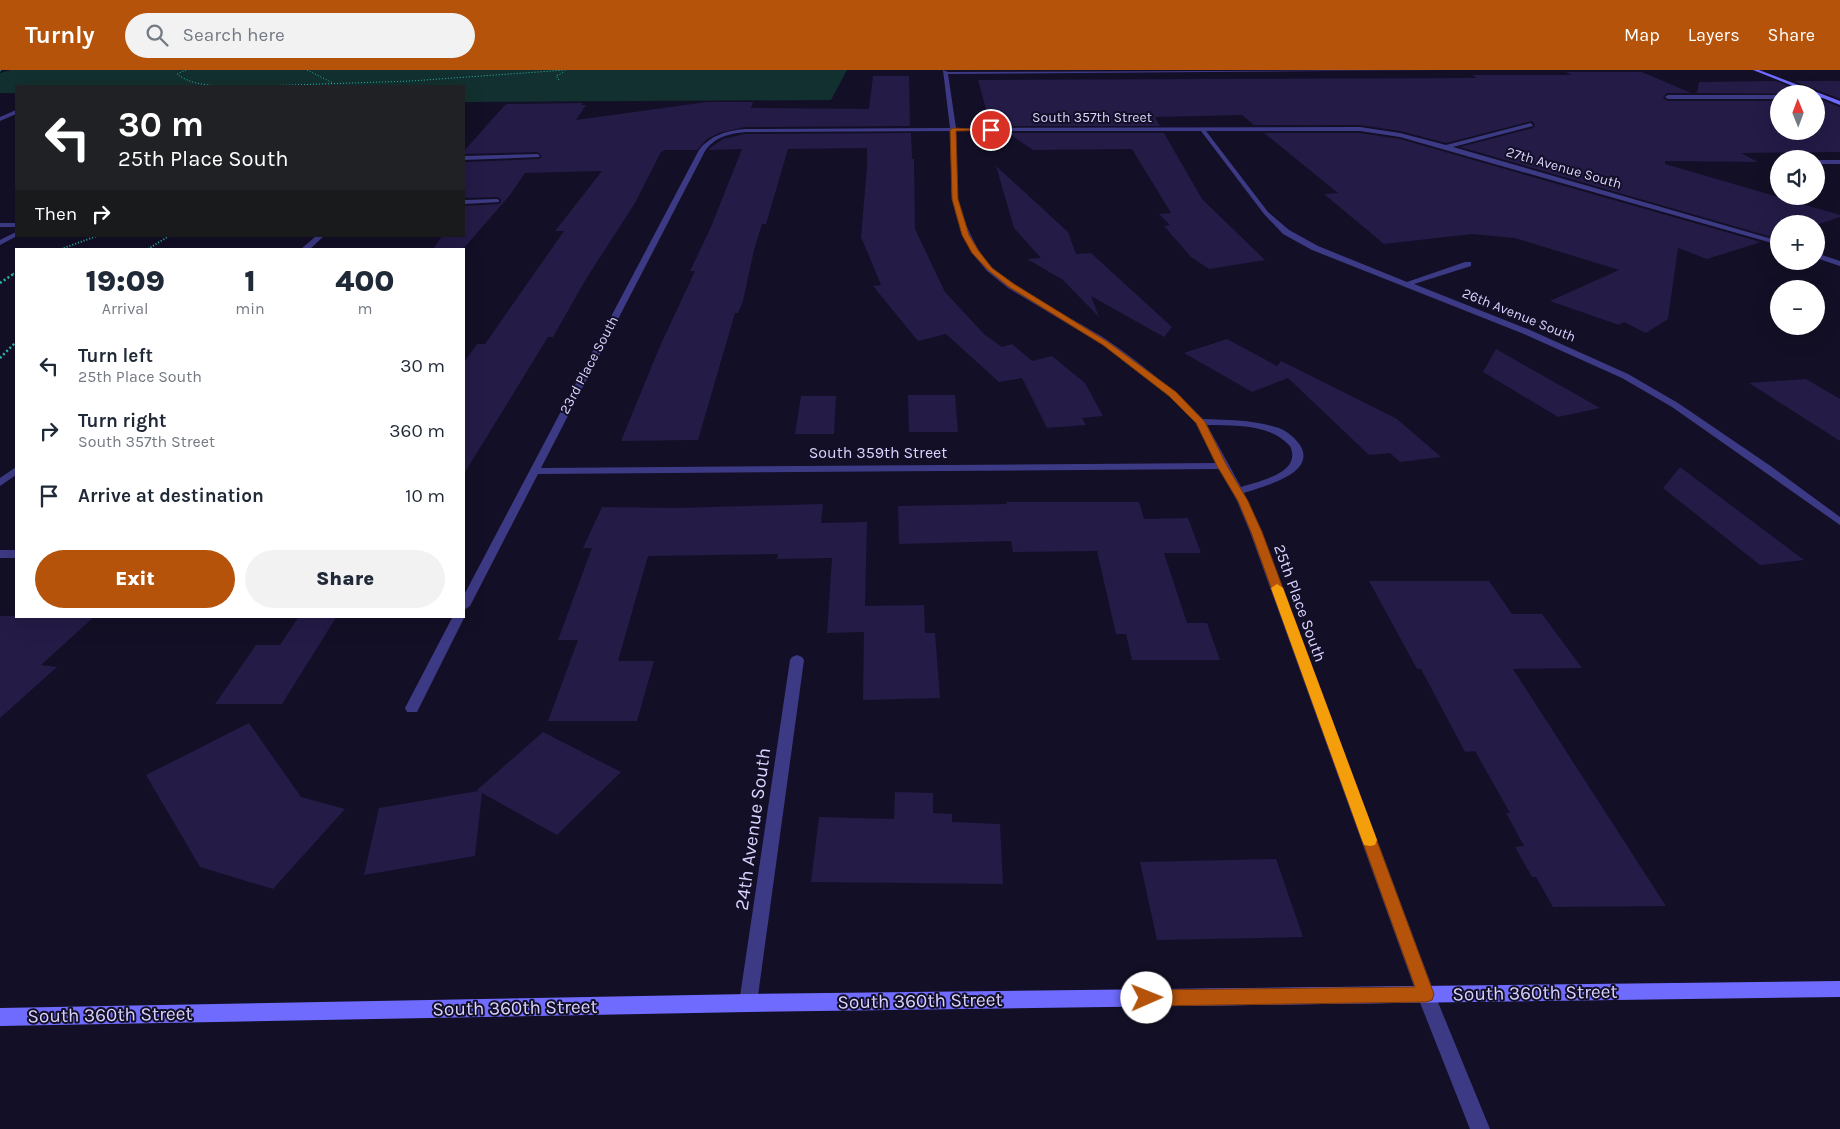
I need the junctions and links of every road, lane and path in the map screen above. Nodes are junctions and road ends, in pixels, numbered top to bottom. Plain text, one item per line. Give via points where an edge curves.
1 (186, 70) edge
2 (307, 70) edge
3 (566, 70) edge
4 (1374, 70) edge
5 (1444, 70) edge
6 (1755, 70) edge
7 (1178, 71) edge
8 (945, 72) edge
9 (559, 80) dead end
10 (333, 84) junction
11 (237, 85) edge
12 (298, 85) edge
13 (1792, 85) edge
14 (1770, 97) edge
15 (1825, 97) edge
16 (1668, 98) dead end
17 (1840, 103) edge
18 (15, 112) edge
19 (0, 119) edge
20 (1531, 125) dead end
21 (1341, 128) joint
22 (1202, 129) junction
23 (953, 130) junction
24 (724, 134) joint
25 (1446, 147) junction
26 (538, 156) dead end
27 (465, 158) edge
28 (1825, 162) edge
29 (1840, 162) edge
30 (498, 201) dead end
31 (465, 202) edge
32 (0, 225) edge
33 (15, 225) edge
34 (15, 235) edge
35 (94, 237) edge
36 (167, 237) edge
37 (320, 237) edge
38 (1770, 240) edge
39 (0, 243) edge
40 (65, 248) edge
41 (150, 248) edge
42 (306, 248) edge
43 (1825, 258) edge
44 (1468, 264) dead end
45 (1840, 264) edge
46 (15, 273) edge
47 (0, 283) edge
48 (1407, 284) junction
49 (15, 343) edge
50 (0, 358) edge
51 (1200, 422) junction
52 (1222, 466) junction
53 (15, 471) edge
54 (534, 471) junction
55 (0, 483) edge
56 (1238, 491) junction
57 (1840, 522) edge
58 (0, 554) edge
59 (15, 554) edge
60 (465, 604) edge
61 (458, 618) edge
62 (797, 660) dead end
63 (412, 708) dead end
64 (1840, 989) edge
65 (1426, 994) junction
66 (748, 1003) junction
67 (0, 1017) edge
68 (1480, 1129) edge

1 - 11 path via 177,74 180,78
2 - 10 path
3 - 9 path via 556,76
3 - 10 path
4 - 5 street
4 - 7 street
6 - 13 street
7 - 8 street
8 - 23 street, 25th Place South
10 - 12 path
14 - 16 street
15 - 17 street
18 - 19 street
20 - 25 street
21 - 22 street, South 357th Street
21 - 25 street, 27th Avenue South via 1378,132
22 - 23 street, South 357th Street
22 - 48 street, 26th Avenue South via 1266,213 1286,232 1315,248
23 - 24 street, South 357th Street via 761,130
23 - 51 street, 25th Place South via 955,199 975,251 990,269 1011,286 1106,343 1172,394
24 - 54 street, 23rd Place South via 710,140 702,150
25 - 38 street, 27th Avenue South
26 - 27 street
28 - 29 street
30 - 31 street
32 - 33 street
34 - 39 street
35 - 40 path
36 - 41 path
37 - 42 street
43 - 45 street
44 - 48 street
46 - 47 path
48 - 57 street, 26th Avenue South via 1625,376 1675,405
49 - 50 path
51 - 52 street, 25th Place South
51 - 56 street via 1278,431 1297,448 1299,459 1294,469 1278,478
52 - 54 street, South 359th Street
52 - 56 street, 25th Place South
53 - 55 street
54 - 60 street, 23rd Place South
56 - 65 street, 25th Place South via 1256,532
58 - 59 street
61 - 63 street
62 - 66 street, 24th Avenue South
64 - 65 street, South 360th Street
65 - 66 street, South 360th Street
65 - 68 street, 25th Place South
66 - 67 street, South 360th Street

